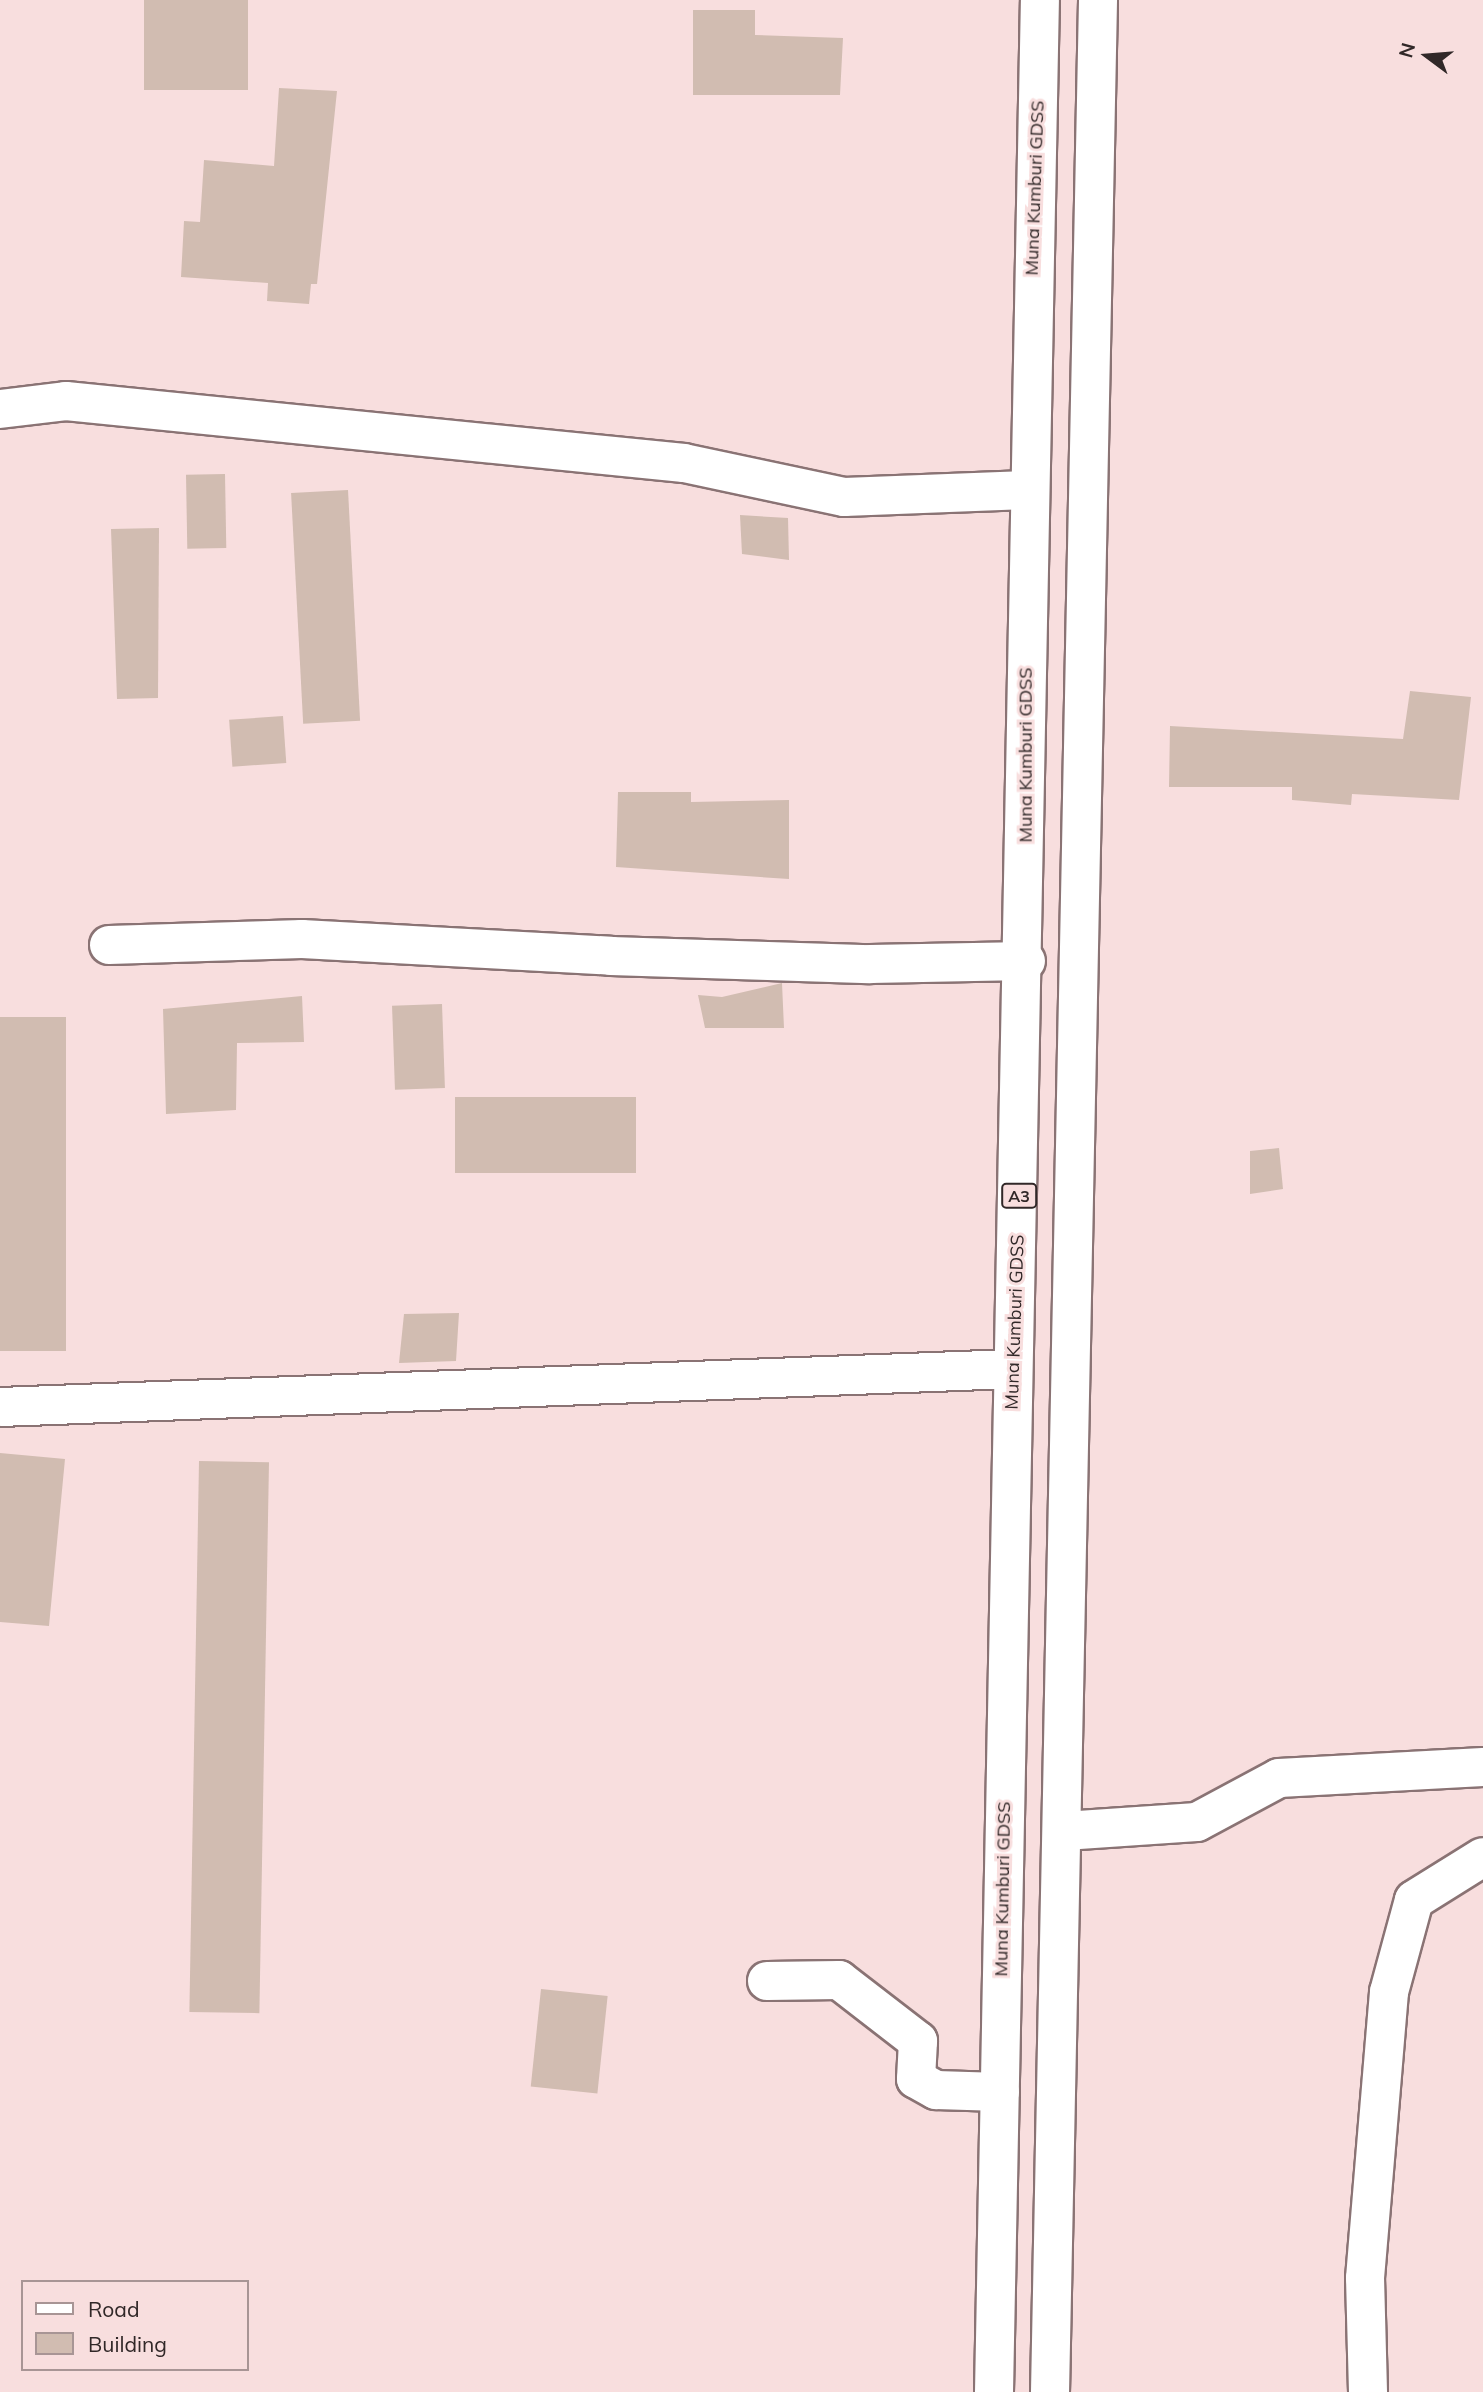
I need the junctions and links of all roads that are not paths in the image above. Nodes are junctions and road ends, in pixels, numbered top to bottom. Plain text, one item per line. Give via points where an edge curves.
1 (1040, 0) edge
2 (1098, 0) edge
3 (0, 409) edge
4 (1027, 490) junction
5 (109, 945) dead end
6 (1026, 961) junction
7 (1013, 1369) junction
8 (0, 1407) edge
9 (1483, 1767) edge
10 (1064, 1831) junction
11 (1483, 1857) edge
12 (767, 1981) dead end
13 (1000, 2092) junction
14 (994, 2392) edge
15 (1050, 2392) edge
16 (1368, 2392) edge

1 - 4 main road, Muna Kumburi GDSS / A3
2 - 10 main road
3 - 4 main road via 66,401 657,460 844,497
4 - 6 main road, Muna Kumburi GDSS / A3
5 - 6 main road via 302,939 638,957
6 - 7 main road, Muna Kumburi GDSS / A3
7 - 8 main road
7 - 13 main road, Muna Kumburi GDSS / A3
9 - 10 main road via 1279,1778 1196,1822
10 - 15 main road
11 - 16 main road via 1414,1900 1389,1993 1365,2278
12 - 13 main road via 839,1980 918,2042 916,2079 936,2090
13 - 14 main road, Muna Kumburi GDSS / A3

